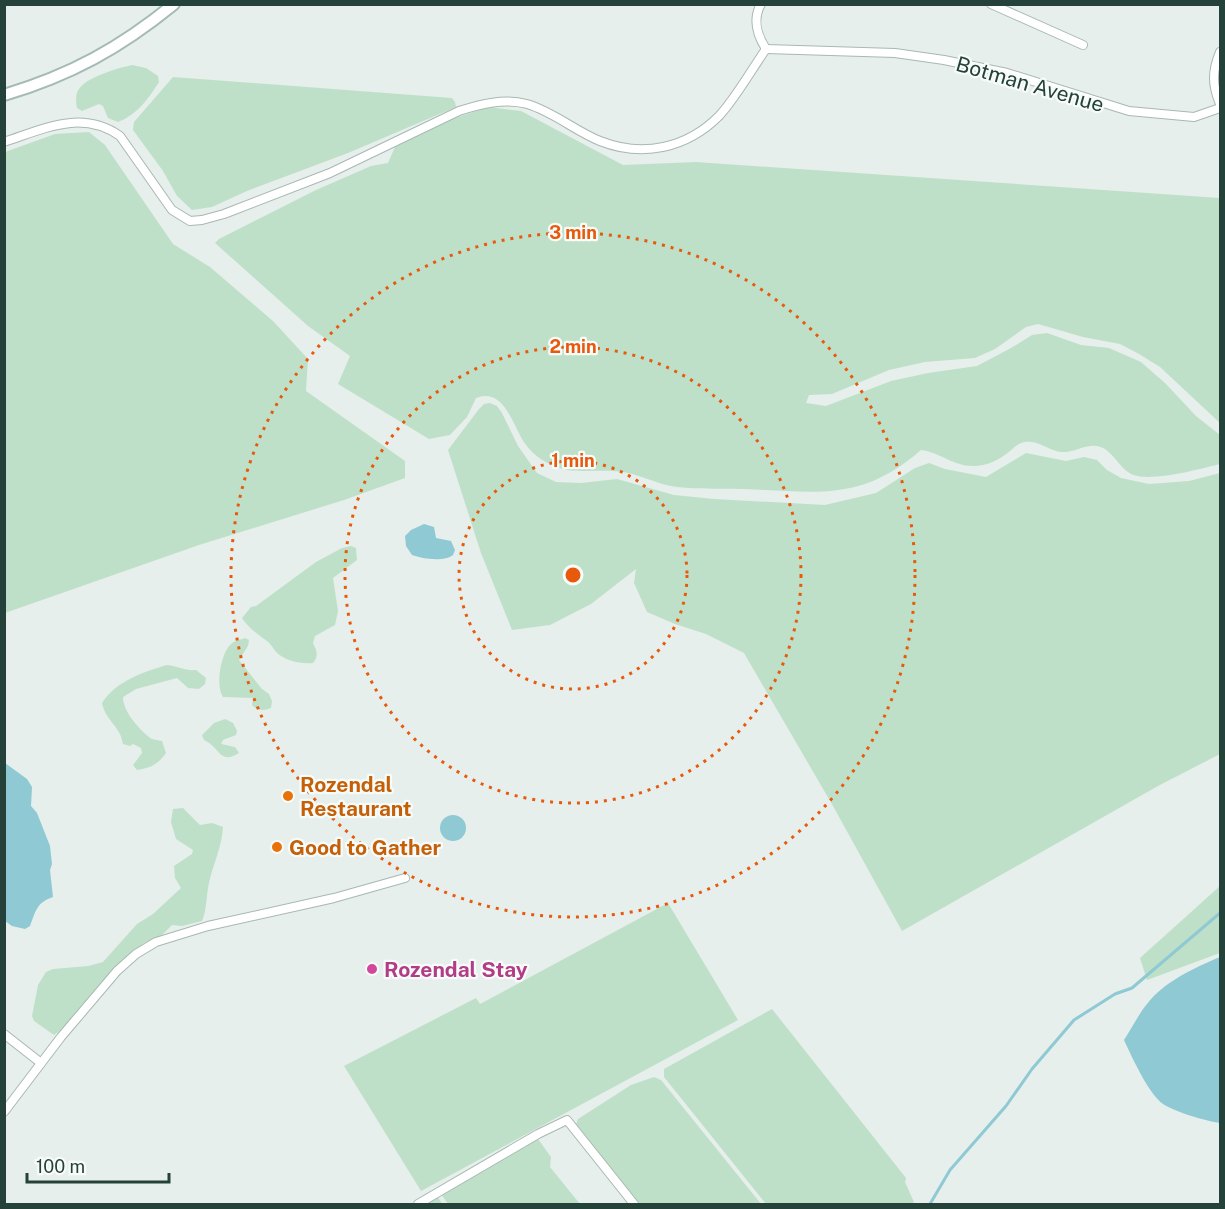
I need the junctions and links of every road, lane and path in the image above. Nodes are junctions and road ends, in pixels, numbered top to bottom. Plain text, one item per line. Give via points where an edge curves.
1 (174, 4) edge
2 (761, 4) edge
3 (991, 4) edge
4 (1083, 45) dead end
5 (766, 49) junction
6 (1221, 52) edge
7 (4, 95) edge
8 (1221, 106) edge
9 (4, 142) edge
10 (405, 878) dead end
11 (4, 1034) edge
12 (41, 1063) junction
13 (4, 1112) edge
14 (418, 1204) edge
15 (634, 1204) edge

1 - 7 main road via 143,30 94,60
2 - 5 street via 756,28
3 - 4 street
5 - 8 street, Botman Avenue via 895,53 944,60 1007,73 1129,111 1194,117
5 - 9 street via 720,115 681,143 644,149 621,147 525,104 480,104 330,173 202,220 190,221 172,210 120,136 109,129 78,122 55,125
6 - 8 street via 1213,77
10 - 12 street via 156,942 117,971
11 - 12 street
12 - 13 street
14 - 15 street via 567,1120

